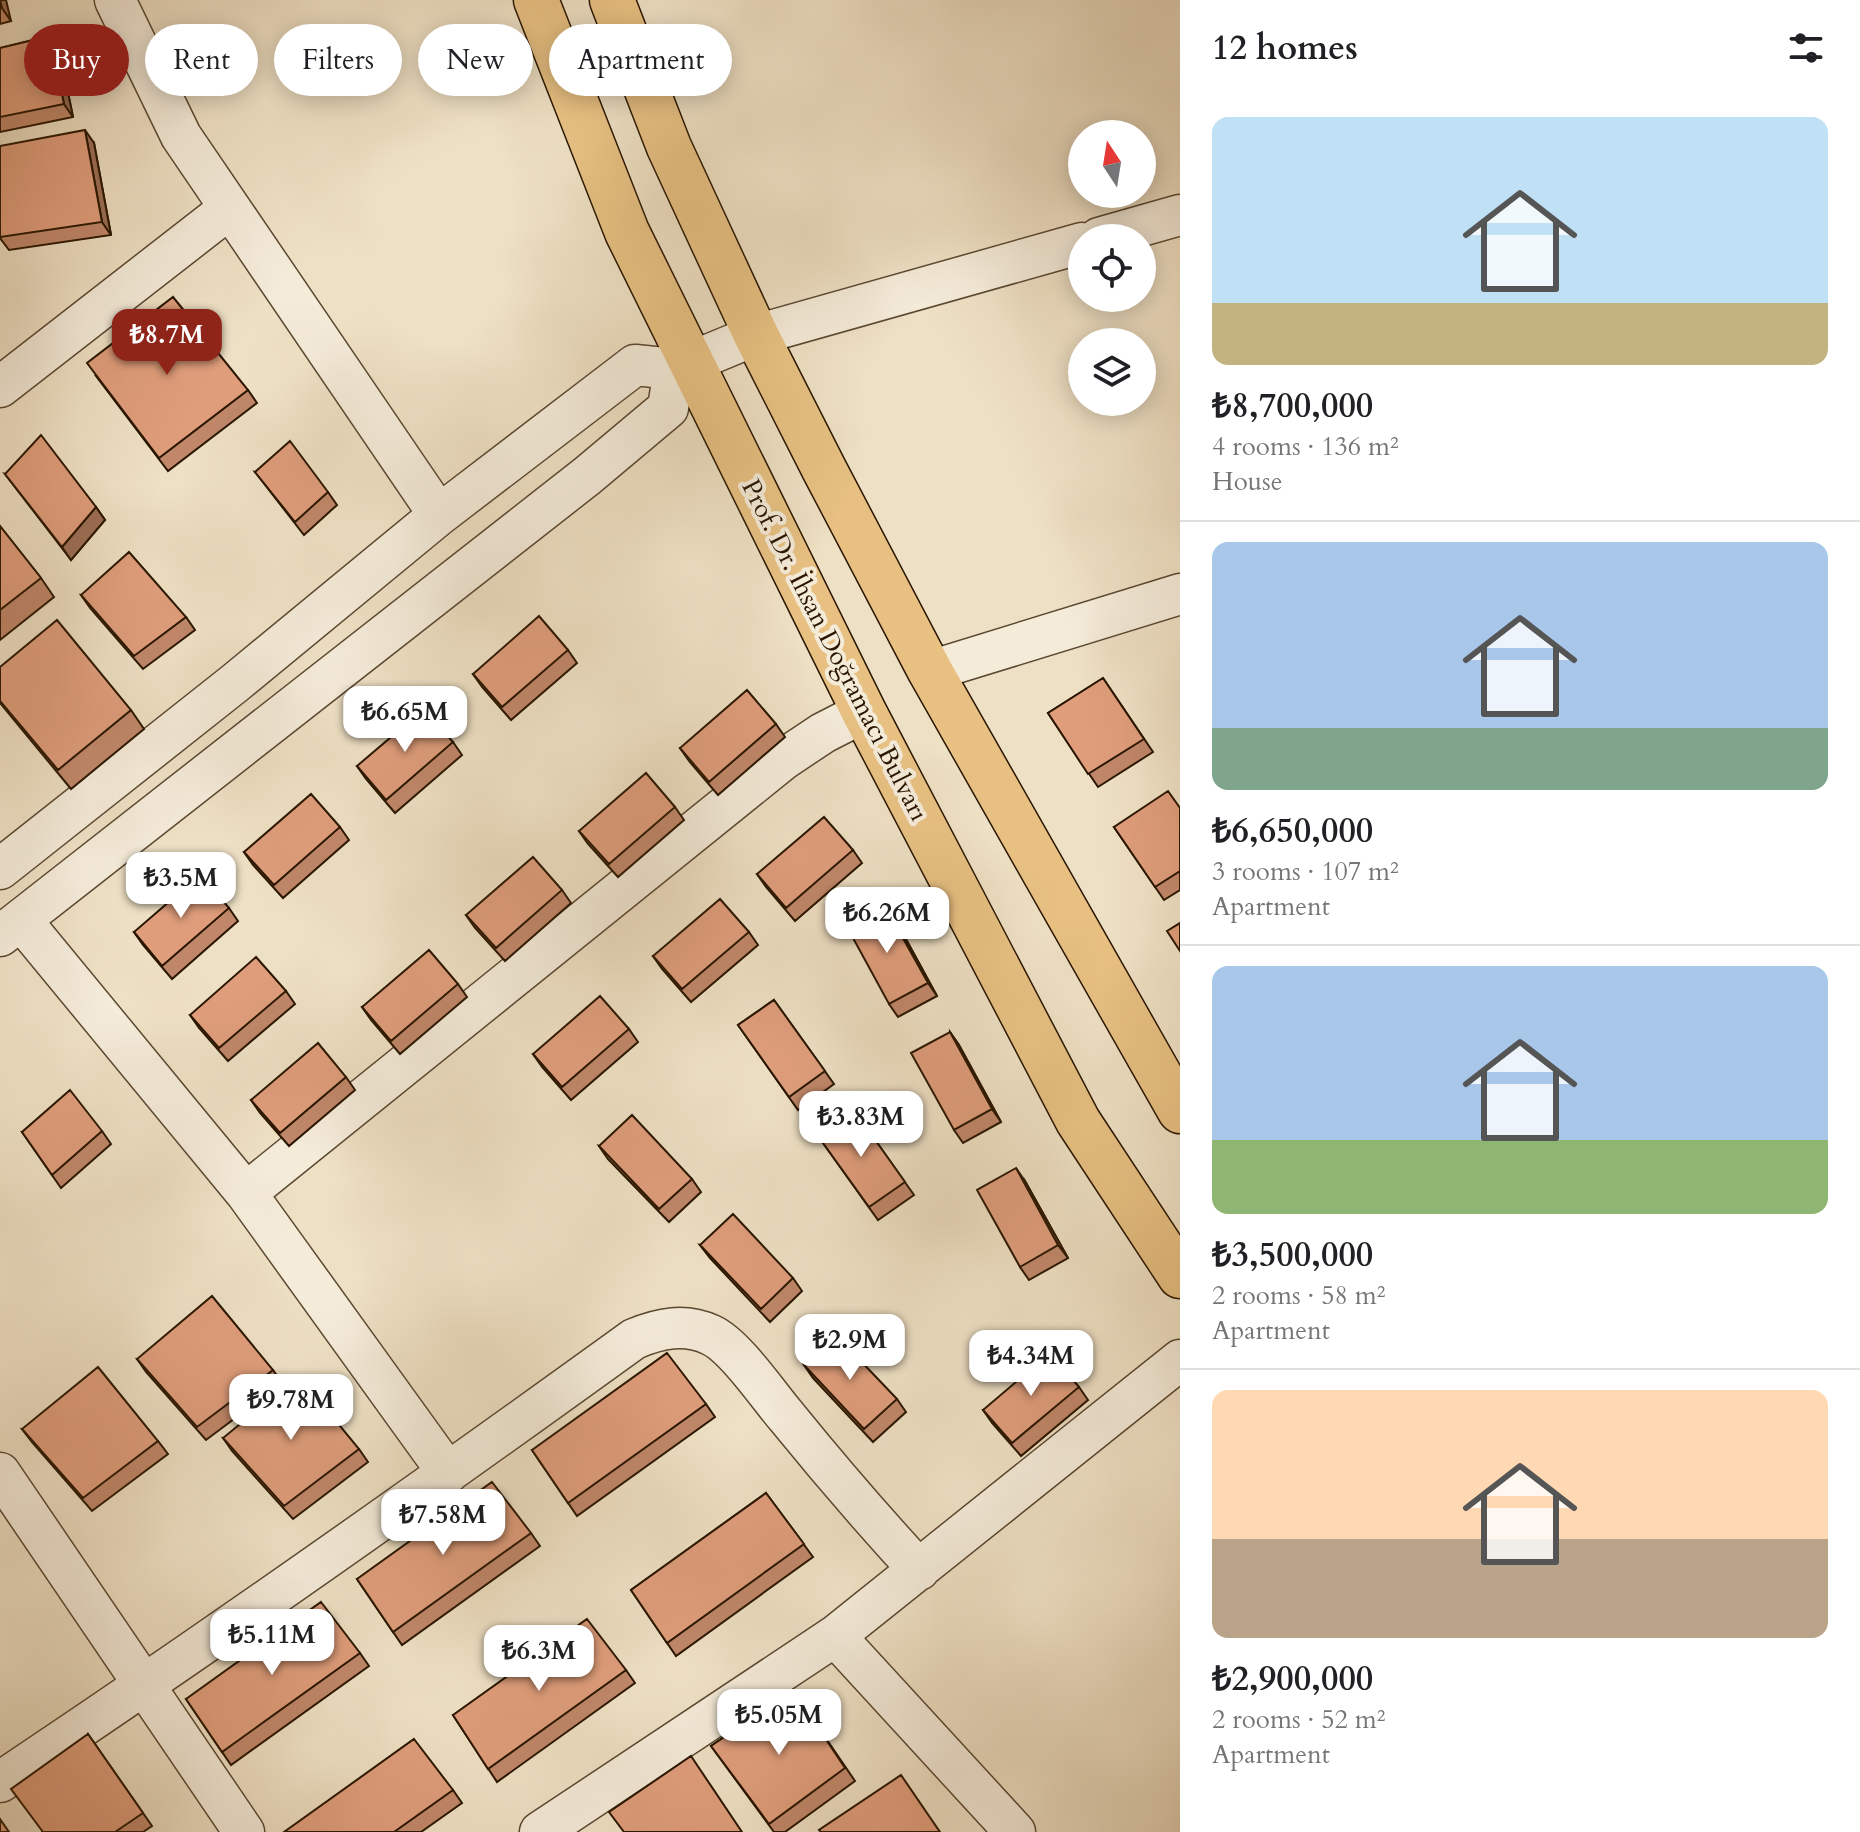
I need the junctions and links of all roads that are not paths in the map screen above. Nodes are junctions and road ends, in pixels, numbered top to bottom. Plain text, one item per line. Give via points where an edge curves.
1 (115, 0) edge
2 (536, 0) edge
3 (612, 0) edge
4 (230, 208) junction
5 (1180, 215) edge
6 (1148, 224) edge
7 (1068, 247) edge
8 (756, 335) junction
9 (682, 365) junction
10 (0, 387) edge
11 (439, 515) junction
12 (1180, 594) edge
13 (930, 671) junction
14 (864, 712) junction
15 (0, 869) edge
16 (10, 928) edge
17 (1180, 1111) edge
18 (246, 1193) junction
19 (1180, 1276) edge
20 (1180, 1360) edge
21 (0, 1473) edge
22 (448, 1473) junction
23 (919, 1570) junction
24 (835, 1636) junction
25 (145, 1686) junction
26 (0, 1782) edge
27 (244, 1832) edge
28 (540, 1832) edge
29 (1015, 1832) edge

1 - 4 street via 181,136
2 - 9 main road, Prof. Dr. İhsan Doğramacı Bulvarı
3 - 8 main road via 669,147
4 - 10 street
4 - 11 street
5 - 6 street
7 - 8 street
8 - 9 street
8 - 13 main road
9 - 11 street via 635,365
9 - 14 main road, Prof. Dr. İhsan Doğramacı Bulvarı
9 - 16 street via 668,408 587,476
11 - 15 street
12 - 13 street
13 - 17 main road
14 - 18 street via 784,759
14 - 19 main road, Prof. Dr. İhsan Doğramacı Bulvarı via 1078,1121
16 - 18 street
18 - 22 street
20 - 23 street
21 - 25 street
22 - 23 street via 634,1339 655,1330 696,1330 725,1343
22 - 25 street
23 - 24 street
24 - 28 street
24 - 29 street
25 - 26 street
25 - 27 street

